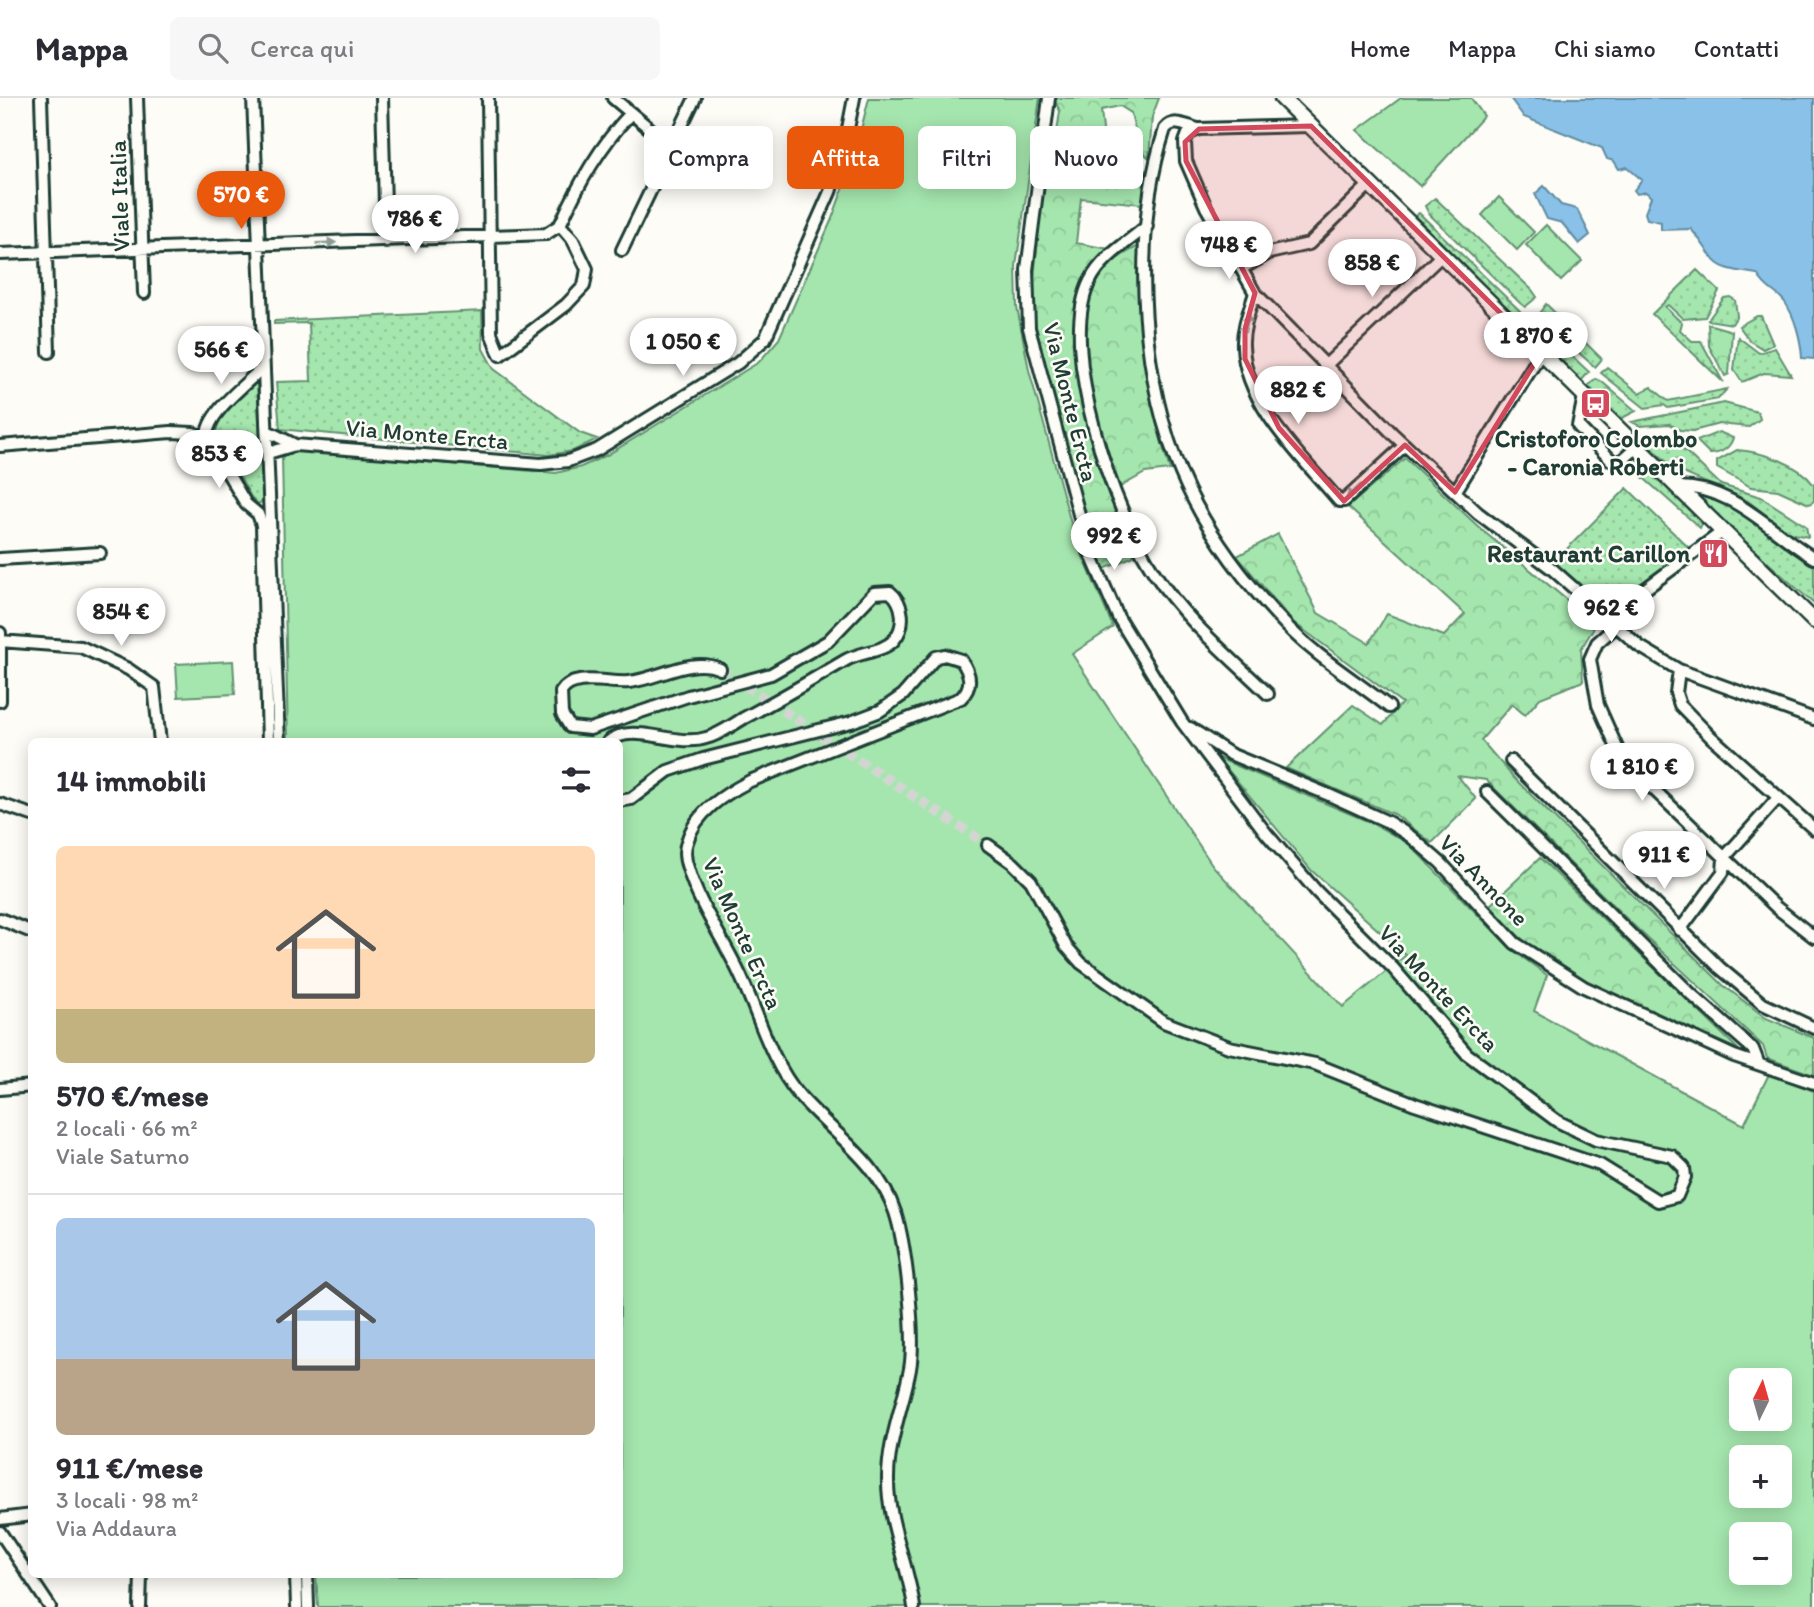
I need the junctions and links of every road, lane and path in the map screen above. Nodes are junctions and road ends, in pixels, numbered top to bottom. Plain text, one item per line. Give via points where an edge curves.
1 (41, 98) edge
2 (137, 98) edge
3 (253, 98) edge
4 (382, 98) edge
5 (488, 98) edge
6 (613, 98) edge
7 (695, 98) edge
8 (854, 98) edge
9 (1049, 98) edge
10 (1282, 98) edge
11 (631, 113) junction
12 (647, 126) edge
13 (683, 126) edge
14 (1311, 126) junction
15 (1199, 129) junction
16 (1370, 184) junction
17 (652, 189) edge
18 (559, 225) junction
19 (1147, 226) junction
20 (489, 237) junction
21 (386, 241) junction
22 (258, 245) junction
23 (142, 250) junction
24 (622, 250) dead end
25 (45, 253) junction
26 (0, 254) edge
27 (1442, 255) junction
28 (1241, 269) junction
29 (144, 293) dead end
30 (1255, 293) junction
31 (49, 352) dead end
32 (1541, 353) junction
33 (1325, 366) junction
34 (261, 373) junction
35 (1584, 396) junction
36 (211, 419) junction
37 (267, 430) junction
38 (171, 432) junction
39 (207, 438) junction
40 (295, 445) junction
41 (1405, 445) junction
42 (0, 446) edge
43 (1636, 448) junction
44 (268, 453) junction
45 (1676, 487) junction
46 (1455, 492) junction
47 (270, 506) junction
48 (258, 514) junction
49 (1722, 532) junction
50 (100, 553) dead end
51 (1814, 557) edge
52 (0, 559) edge
53 (1645, 589) dead end
54 (1814, 621) edge
55 (1615, 627) junction
56 (0, 633) edge
57 (0, 641) edge
58 (720, 669) tunnel mouth
59 (1679, 670) junction
60 (1268, 694) dead end
61 (0, 701) edge
62 (1388, 707) dead end
63 (1814, 719) edge
64 (1182, 722) junction
65 (160, 738) edge
66 (268, 738) edge
67 (279, 738) edge
68 (614, 738) edge
69 (1511, 761) dead end
70 (1487, 792) dead end
71 (1777, 799) junction
72 (623, 801) edge
73 (0, 804) edge
74 (28, 814) edge
75 (1814, 829) edge
76 (988, 845) tunnel mouth
77 (1724, 858) junction
78 (0, 919) edge
79 (28, 930) edge
80 (1680, 930) junction
81 (1814, 937) edge
82 (1814, 1028) edge
83 (1758, 1062) junction
84 (1814, 1083) edge
85 (28, 1086) edge
86 (0, 1089) edge
87 (28, 1516) edge
88 (0, 1519) edge
89 (0, 1532) edge
90 (28, 1574) edge
91 (31, 1578) edge
92 (141, 1578) edge
93 (296, 1578) edge
94 (307, 1578) edge
95 (50, 1607) edge
96 (140, 1607) edge
97 (297, 1607) edge
98 (308, 1607) edge
99 (914, 1607) edge

1 - 25 street
2 - 23 street, Viale Italia
3 - 22 street
4 - 21 street
5 - 20 street
6 - 11 street
7 - 13 street
8 - 40 street, Via Monte Ercta via 830,192 772,326 753,351 726,370 597,450 554,464
9 - 64 street, Via Monte Ercta via 1027,270 1034,353 1098,575
10 - 14 main road
11 - 12 street
11 - 18 street via 606,139
14 - 15 street
14 - 16 main road
15 - 19 street via 1177,123 1165,129
15 - 28 street via 1188,134 1184,154 1206,207
16 - 27 main road
16 - 28 street via 1309,244 1269,253
17 - 24 street
18 - 20 street via 546,234
18 - 20 street via 573,240 587,269 584,286 500,355 491,333
19 - 60 street via 1101,264 1082,307 1081,344 1095,428 1122,512 1155,574 1199,627
19 - 62 street via 1145,282 1154,377 1175,460 1201,513 1240,572 1288,627
20 - 21 street
22 -> 21 street
22 - 23 street
22 - 34 street
23 - 25 street
23 - 29 street, Viale Italia
25 - 26 street
25 - 31 street
27 - 32 main road
27 - 33 street
28 - 30 street
30 - 33 street
41 -> 30 street via 1339,501 1279,428 1249,374 1243,344
32 - 35 main road
32 - 46 street
33 - 41 street
34 - 36 street
34 - 37 street
35 - 43 main road
35 - 43 street via 1578,426 1607,457 1619,463
36 - 38 street
36 - 39 street
37 - 40 street
37 - 44 street
38 - 39 street
38 - 42 street
39 - 48 street via 246,504
40 - 44 street
41 - 46 street
43 - 45 main road
44 - 47 street
45 - 49 main road
45 - 51 street via 1700,488 1739,504
46 - 55 street via 1566,581
47 - 48 street
47 - 67 street
48 - 66 street via 262,525
49 - 53 street
49 - 54 main road
50 - 52 street
55 - 59 street
55 - 77 street via 1597,643 1590,659 1598,705 1613,743 1636,776
56 - 57 street
57 - 61 street
57 - 65 street via 81,647 128,669 154,687
58 - 68 street via 694,665 627,683 575,681 562,692 562,714 570,727 584,731 771,674 828,641 874,593 890,592 900,603 899,633 886,646 855,655 708,738 679,741 629,734
59 - 63 street
59 - 71 street via 1676,693 1680,705
64 - 76 street, Via Monte Ercta via 1297,870 1388,962 1467,1055 1557,1121 1596,1140 1672,1156 1684,1168 1677,1196 1658,1201 1600,1165 1404,1100 1315,1064 1229,1047 1164,1022 1081,963 1066,946 1031,881
64 - 83 street, Via Annone via 1230,754 1341,800 1410,836 1515,943 1541,962 1584,987 1734,1056
69 - 80 street
70 - 83 street via 1692,995 1753,1049
71 - 75 street
71 - 77 street
72 - 99 street, Via Monte Ercta via 668,771 880,711 903,695 936,657 961,660 970,675 961,698 727,794 698,822 685,850 692,878 782,1070 799,1095 870,1166 895,1212 913,1338 890,1451 887,1493
73 - 74 street
77 - 80 street via 1723,872
77 - 81 street
78 - 79 street
80 - 82 street via 1763,1004
83 - 84 street, Via Annone
85 - 86 street
87 - 88 street
89 - 90 street
91 - 95 street
92 - 96 street
93 - 97 street
94 - 98 street

